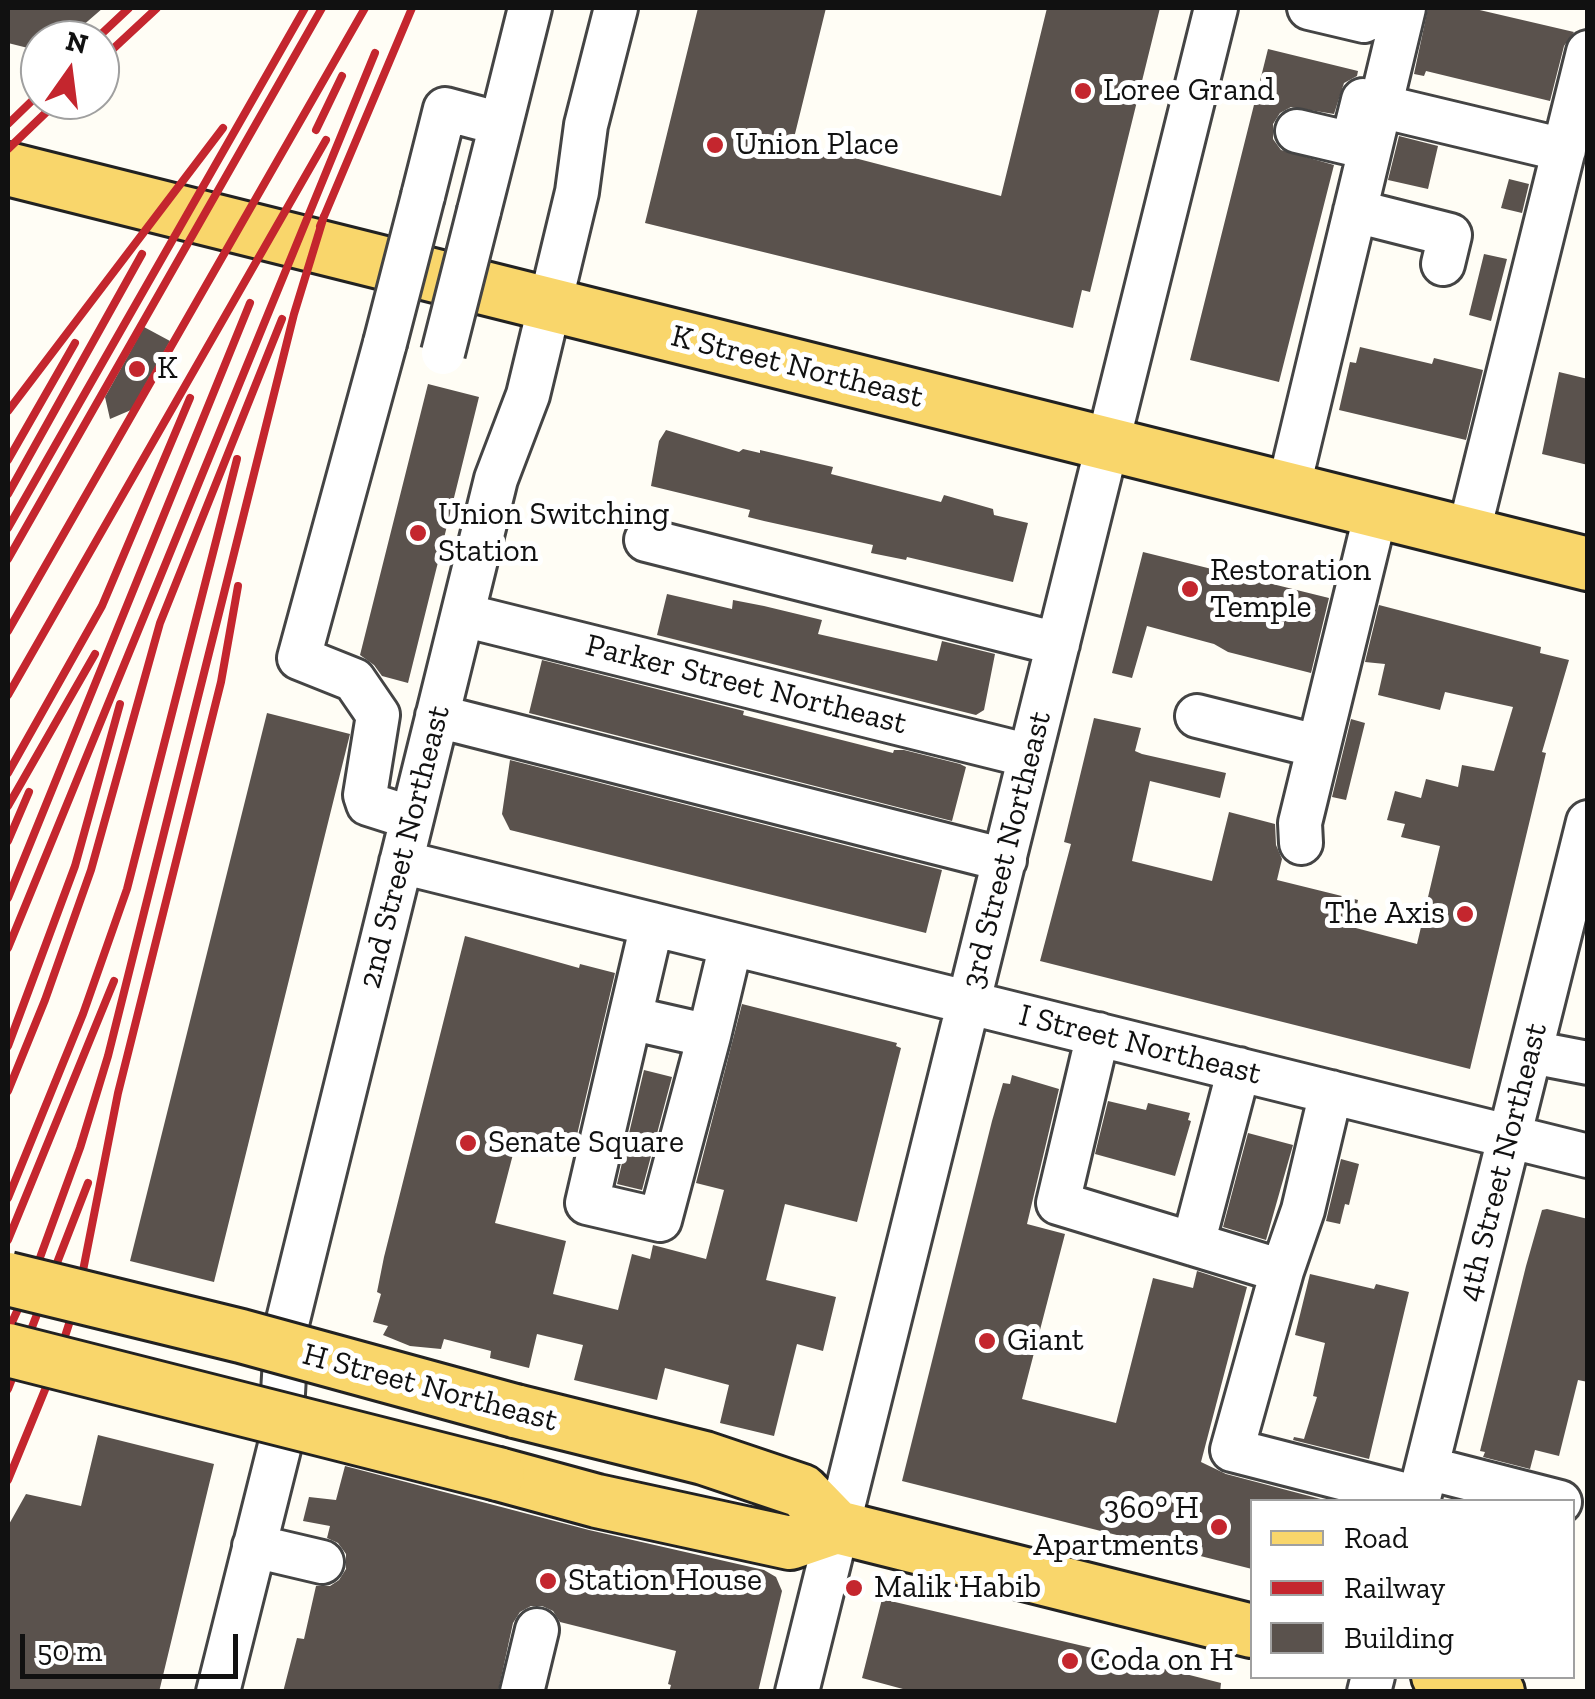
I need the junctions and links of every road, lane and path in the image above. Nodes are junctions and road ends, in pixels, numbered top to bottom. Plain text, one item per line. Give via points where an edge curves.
1 (530, 8) edge
2 (616, 8) edge
3 (1216, 8) edge
4 (1308, 8) edge
5 (1385, 12) edge
6 (1588, 52) edge
7 (1380, 106) junction
8 (502, 124) junction
9 (1297, 131) dead end
10 (1564, 150) junction
11 (8, 169) edge
12 (1355, 211) junction
13 (1443, 264) dead end
14 (550, 306) junction
15 (443, 352) dead end
16 (1108, 445) junction
17 (1288, 490) junction
18 (1376, 512) junction
19 (1468, 535) junction
20 (646, 540) dead end
21 (1588, 564) edge
22 (463, 614) junction
23 (1058, 644) junction
24 (437, 716) junction
25 (1197, 716) dead end
26 (1317, 746) junction
27 (1030, 756) junction
28 (412, 818) junction
29 (1588, 822) edge
30 (1301, 842) dead end
31 (1005, 860) junction
32 (401, 862) junction
33 (652, 924) junction
34 (731, 944) junction
35 (970, 1003) junction
36 (630, 1018) junction
37 (1098, 1034) junction
38 (709, 1036) junction
39 (1531, 1052) junction
40 (1588, 1062) edge
41 (1239, 1069) junction
42 (1332, 1092) junction
43 (1510, 1136) junction
44 (1588, 1156) edge
45 (1192, 1244) junction
46 (1282, 1271) junction
47 (8, 1278) edge
48 (8, 1350) edge
49 (1421, 1489) edge
50 (1528, 1499) edge
51 (837, 1527) junction
52 (254, 1546) junction
53 (322, 1562) dead end
54 (538, 1630) dead end
55 (1250, 1630) edge
56 (1449, 1679) edge
57 (218, 1692) edge
58 (522, 1692) edge
59 (797, 1692) edge
60 (1498, 1692) edge

1 - 8 street
2 - 14 street, 2nd Street Northeast
3 - 16 street, 3rd Street Northeast
4 - 5 street
5 - 7 street
5 - 9 street via 1352,144
6 - 10 street
7 - 10 street
7 - 12 street
8 - 15 street, bridge
8 - 28 street, bridge via 445,109 299,658 354,680 378,715 364,795 368,804
10 - 19 street
11 - 14 main road, K Street Northeast
12 - 13 street via 1450,236
12 - 17 street
14 - 16 main road, K Street Northeast
14 - 22 street, 2nd Street Northeast
16 - 17 main road, K Street Northeast
16 - 23 street, 3rd Street Northeast
17 - 18 main road, K Street Northeast
18 - 19 main road, K Street Northeast
18 - 26 street
19 - 21 main road, K Street Northeast
20 - 23 street
22 - 24 street, 2nd Street Northeast
22 - 27 street, Parker Street Northeast
23 - 27 street, 3rd Street Northeast
24 - 28 street, 2nd Street Northeast
24 - 31 street
25 - 26 street
26 - 30 street
27 - 31 street, 3rd Street Northeast
28 - 32 street, 2nd Street Northeast
29 - 39 street, 4th Street Northeast
31 - 35 street, 3rd Street Northeast
32 - 33 street, I Street Northeast
32 - 52 street, 2nd Street Northeast via 287,1324 280,1445
33 - 34 street, I Street Northeast
33 - 36 street
34 - 35 street, I Street Northeast
34 - 38 street
35 - 37 street, I Street Northeast
35 - 51 street, 3rd Street Northeast
36 - 38 street
36 - 38 street via 588,1202 660,1220
37 - 41 street, I Street Northeast
37 - 45 street via 1058,1203
39 - 40 street
39 - 43 street, 4th Street Northeast
41 - 42 street, I Street Northeast
41 - 45 street
42 - 43 street, I Street Northeast
42 - 46 street
43 - 44 street, I Street Northeast
43 - 49 street, 4th Street Northeast
45 - 46 street
46 - 49 street via 1232,1450
47 - 51 main road, H Street Northeast, bridge via 704,1458 802,1492
48 - 51 main road, H Street Northeast, bridge via 597,1501 790,1543
49 - 50 street
51 - 55 main road
51 - 59 street, 3rd Street Northeast
52 - 53 street
52 - 57 street, 2nd Street Northeast
54 - 58 street
56 - 60 main road

